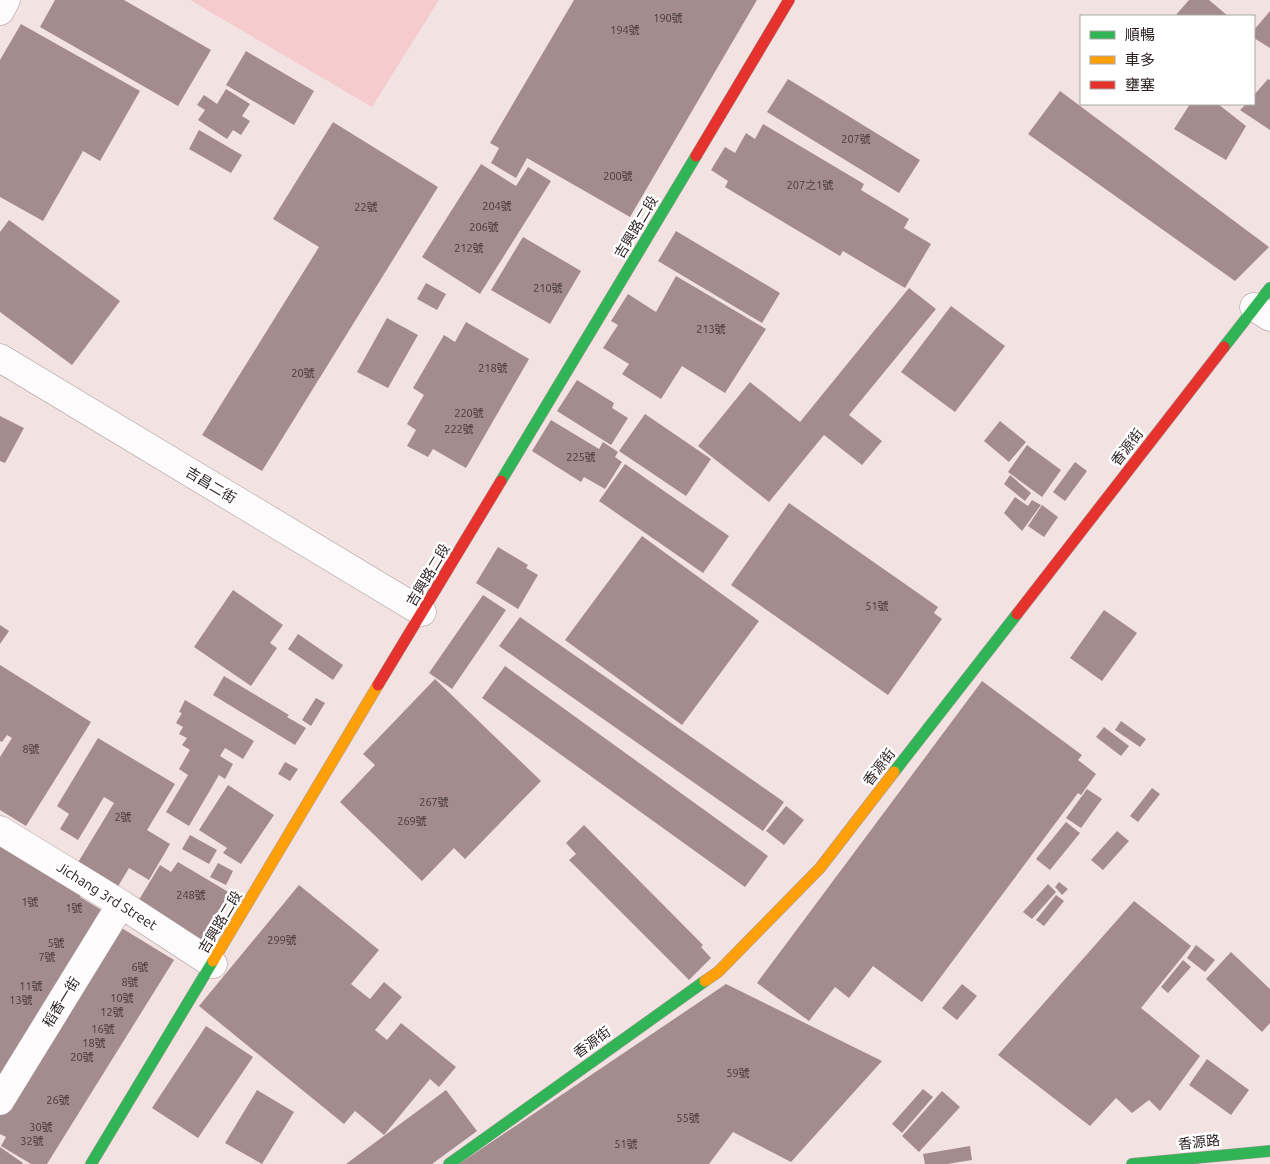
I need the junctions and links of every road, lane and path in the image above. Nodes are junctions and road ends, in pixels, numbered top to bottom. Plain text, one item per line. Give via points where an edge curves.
1 (6, 0) edge
2 (789, 0) edge
3 (0, 11) edge
4 (1265, 304) edge
5 (0, 358) edge
6 (422, 612) junction
7 (0, 830) edge
8 (121, 904) junction
9 (213, 964) junction
10 (0, 1101) edge
11 (1270, 1151) edge
12 (91, 1164) edge
13 (449, 1164) edge
14 (1132, 1164) edge

1 - 3 street
2 - 6 street, 吉興路二段
4 - 13 street, 香源街 via 820,868 718,972
5 - 6 street, 吉昌二街
6 - 9 street, 吉興路二段
7 - 8 street, Jichang 3rd Street
8 - 9 street, Jichang 3rd Street
8 - 10 street, 稻香一街
9 - 12 street, 吉興路二段
11 - 14 street, 香源路

